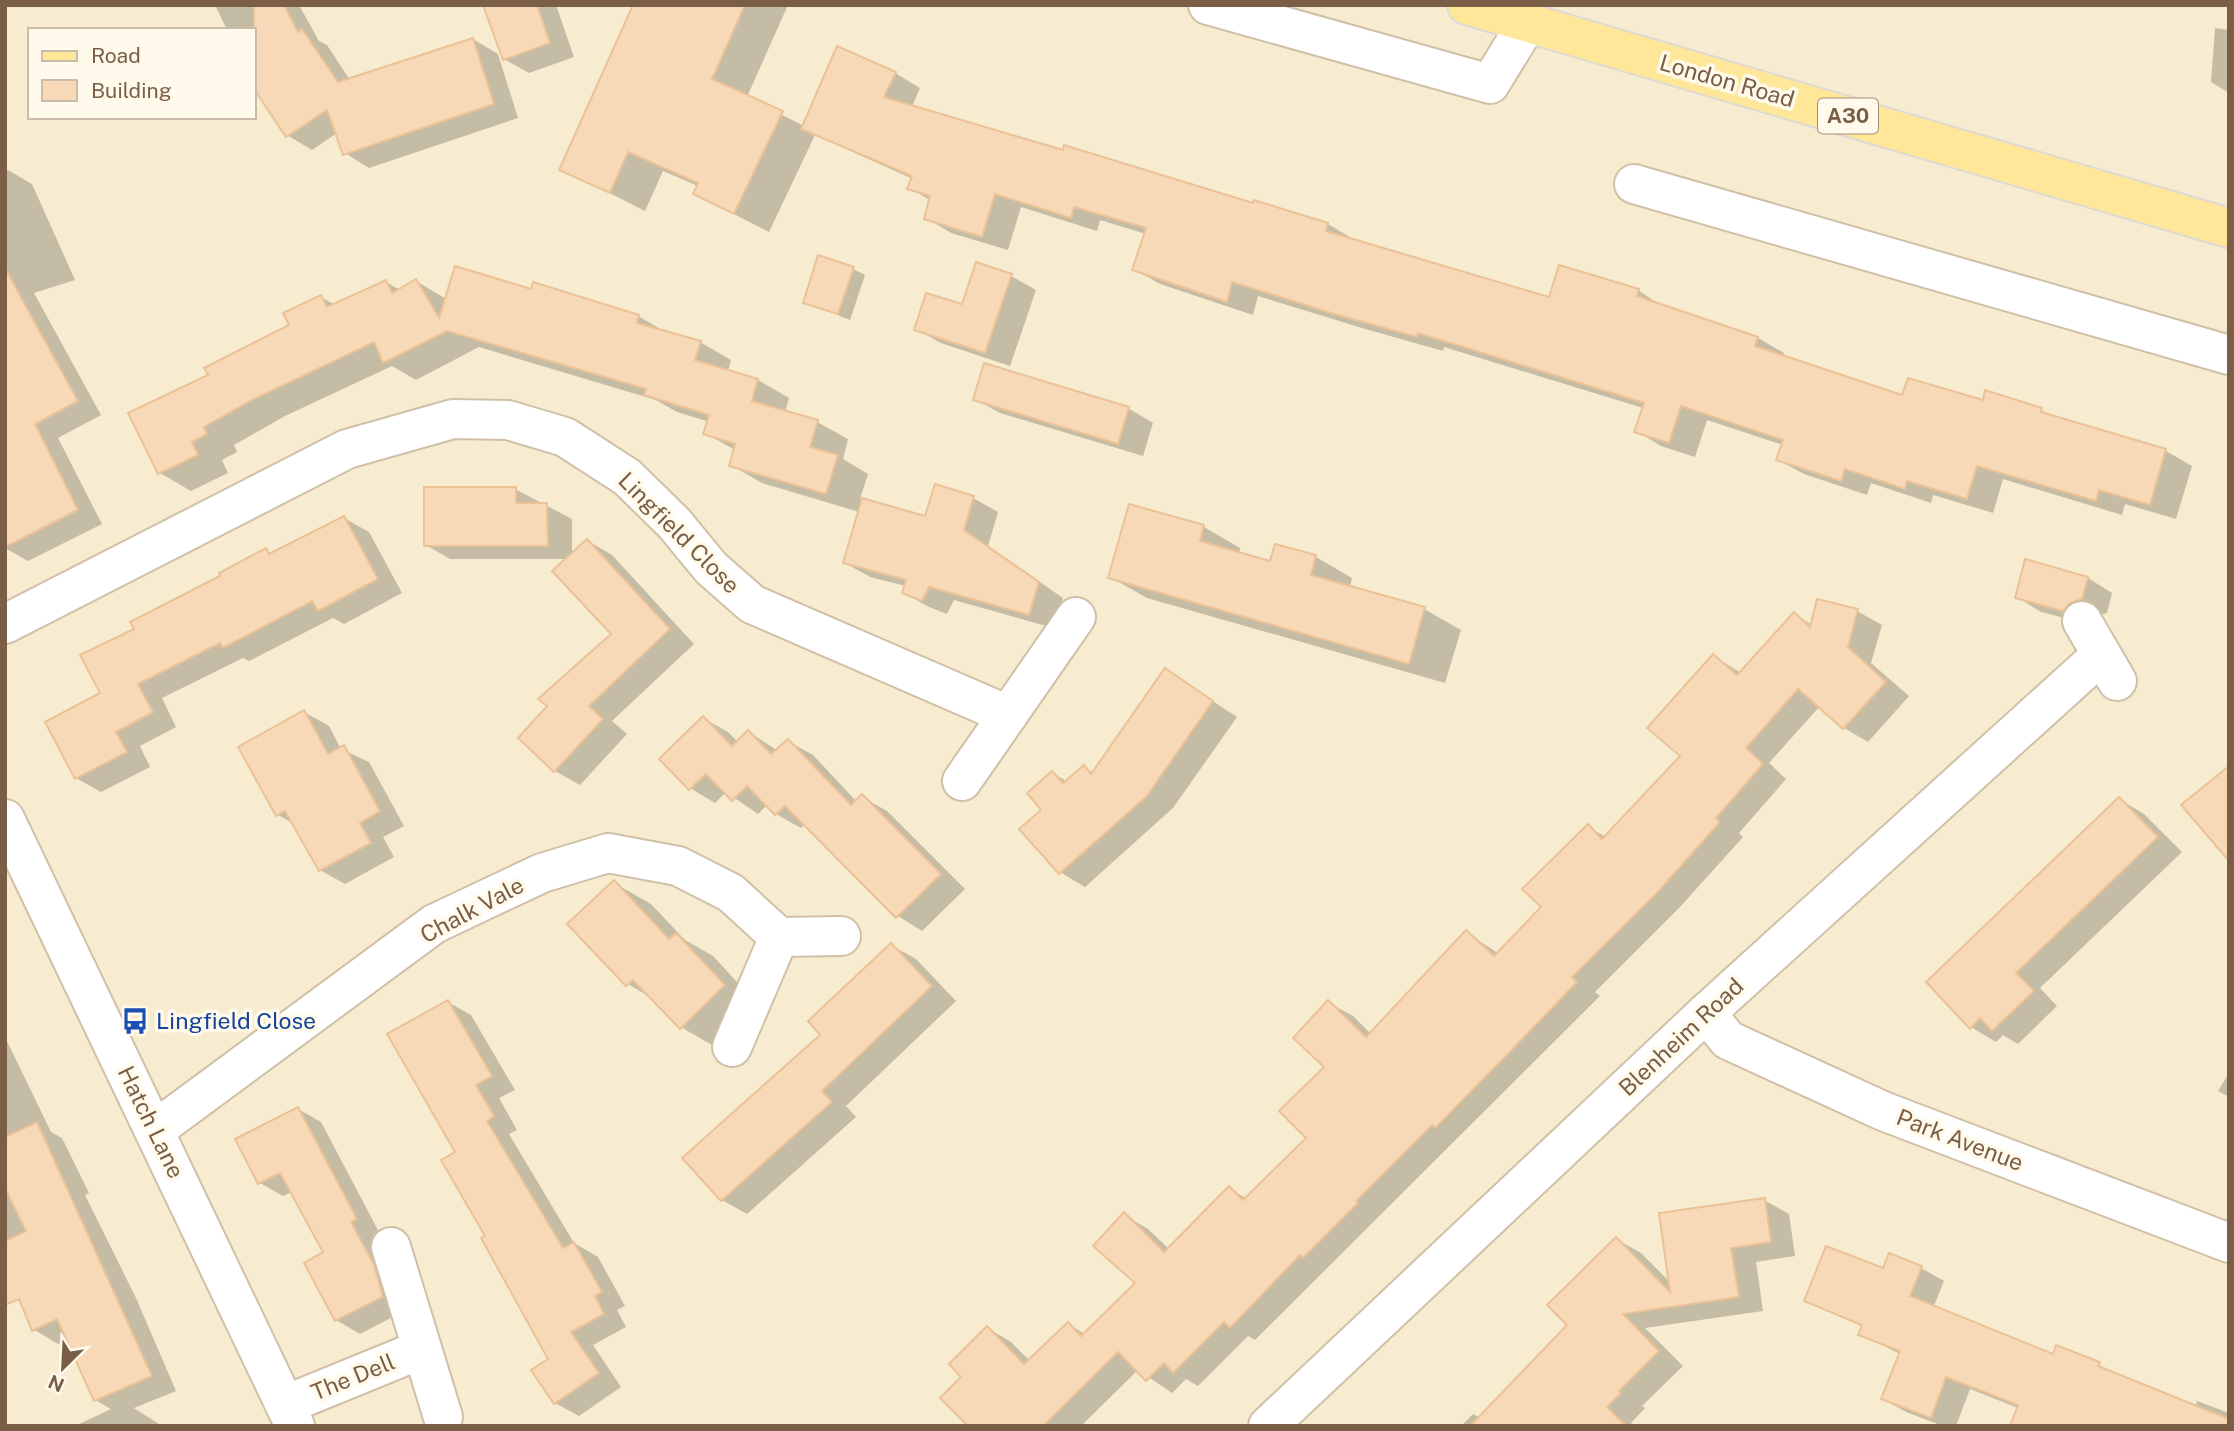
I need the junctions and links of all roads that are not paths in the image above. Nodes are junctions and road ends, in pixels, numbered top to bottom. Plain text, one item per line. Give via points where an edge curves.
1 (1208, 5) edge
2 (1467, 5) edge
3 (1528, 22) junction
4 (1634, 184) dead end
5 (2229, 228) edge
6 (2229, 355) edge
7 (1076, 617) dead end
8 (2082, 621) dead end
9 (5, 624) edge
10 (1008, 715) junction
11 (962, 781) dead end
12 (5, 819) edge
13 (841, 936) dead end
14 (779, 937) junction
15 (1706, 1013) junction
16 (732, 1047) dead end
17 (155, 1130) junction
18 (2229, 1243) edge
19 (391, 1247) dead end
20 (422, 1349) junction
21 (290, 1415) edge
22 (443, 1417) dead end
23 (1268, 1426) edge

1 - 3 street via 1490,84
2 - 3 main road, London Road / A30
3 - 5 main road, London Road / A30
4 - 6 street
7 - 10 street
8 - 15 street, Blenheim Road via 2109,668
9 - 10 street, Lingfield Close via 348,449 453,419 508,420 565,437 628,477 711,568 752,604
10 - 11 street
12 - 17 street, Hatch Lane
13 - 14 street
14 - 16 street
14 - 17 street, Chalk Vale via 731,893 678,866 608,853 542,873 434,925
15 - 18 street, Park Avenue via 1728,1040 1883,1111
15 - 23 street, Blenheim Road
17 - 21 street, Hatch Lane
19 - 20 street, The Dell
20 - 21 street, The Dell
20 - 22 street, The Dell

